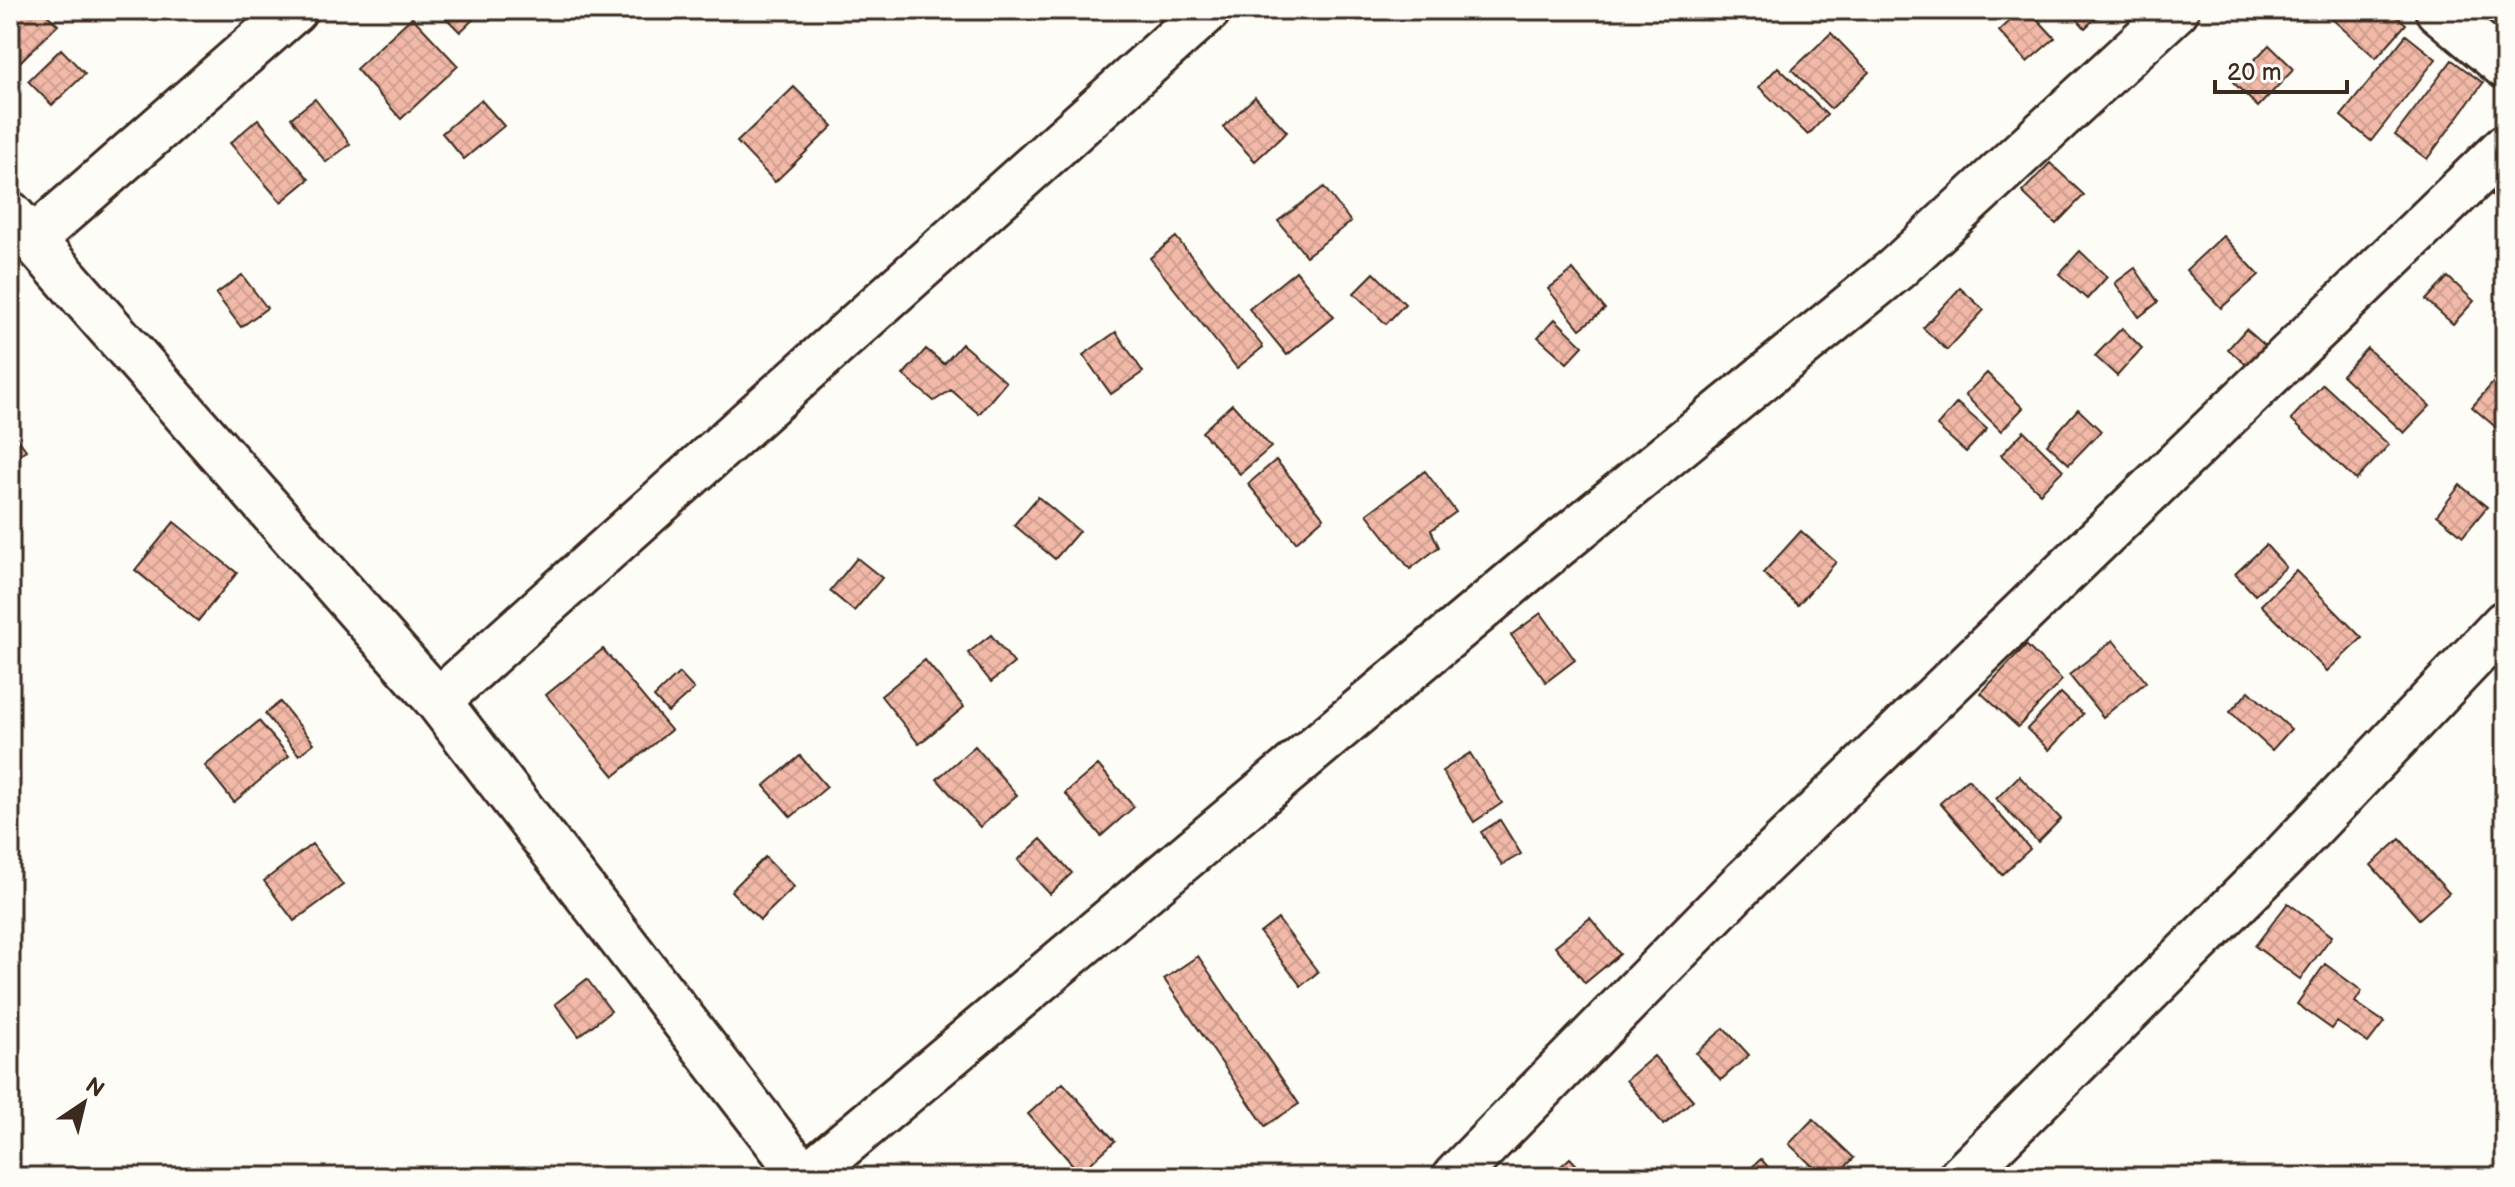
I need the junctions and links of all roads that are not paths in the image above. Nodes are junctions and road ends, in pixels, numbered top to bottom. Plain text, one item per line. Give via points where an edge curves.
1 (294, 10) edge
2 (1208, 10) edge
3 (2176, 10) edge
4 (2438, 10) edge
5 (2505, 66) edge
6 (2505, 147) edge
7 (21, 226) edge
8 (2505, 623) edge
9 (438, 701) junction
10 (805, 1177) edge
11 (1455, 1177) edge
12 (1961, 1177) edge

1 - 7 street
2 - 9 street
3 - 10 street via 1896,269 1532,566
4 - 5 street
6 - 11 street via 1744,882
7 - 9 street
8 - 12 street via 2286,854
9 - 10 street

